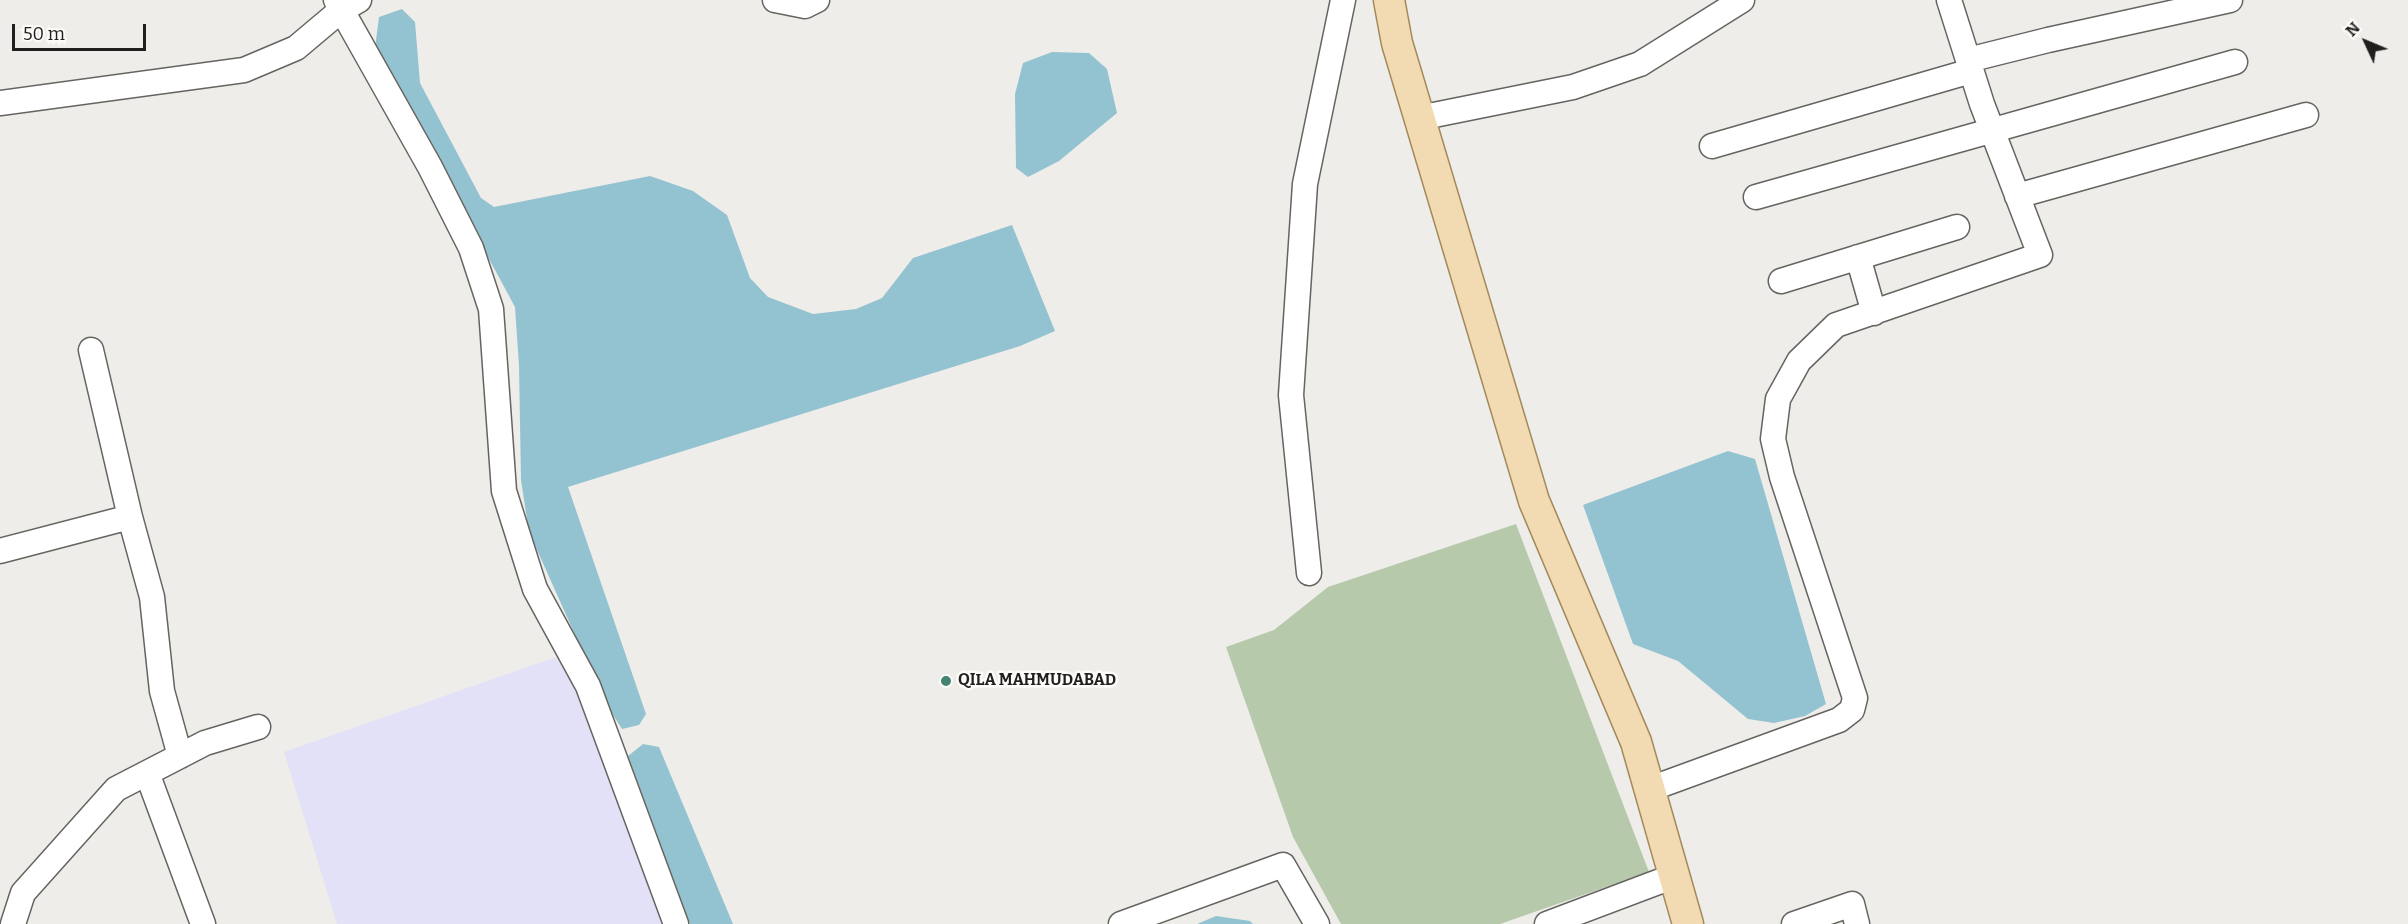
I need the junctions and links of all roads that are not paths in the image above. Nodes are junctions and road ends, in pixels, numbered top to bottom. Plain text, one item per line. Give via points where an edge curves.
1 (775, 0) edge
2 (818, 0) edge
3 (1343, 0) edge
4 (1389, 0) edge
5 (1742, 0) edge
6 (1949, 0) edge
7 (2230, 0) edge
8 (345, 4) edge
9 (2235, 62) dead end
10 (1970, 65) junction
11 (0, 104) edge
12 (2306, 116) dead end
13 (1419, 118) junction
14 (1992, 131) junction
15 (1712, 146) dead end
16 (1756, 196) dead end
17 (2018, 196) junction
18 (1957, 227) dead end
19 (1858, 257) junction
20 (1781, 281) dead end
21 (1874, 313) junction
22 (91, 350) dead end
23 (130, 517) junction
24 (0, 551) edge
25 (1309, 573) dead end
26 (258, 727) dead end
27 (180, 756) junction
28 (147, 773) junction
29 (1650, 789) junction
30 (1674, 876) junction
31 (13, 924) edge
32 (203, 924) edge
33 (676, 924) edge
34 (1121, 924) edge
35 (1317, 924) edge
36 (1547, 924) edge
37 (1688, 924) edge
38 (1794, 924) edge
39 (1857, 924) edge

1 - 2 street via 805,6
3 - 25 street via 1305,184 1291,395
4 - 13 main road
5 - 13 street via 1640,64 1573,87
6 - 10 street
7 - 10 street via 2048,40
8 - 11 street via 296,48 244,70
8 - 33 street via 471,248 491,309 504,491 535,589 588,686
9 - 14 street
10 - 14 street
10 - 15 street
12 - 17 street
13 - 29 main road via 1534,501 1636,741
14 - 16 street
14 - 17 street
17 - 21 street via 2040,255
18 - 19 street
19 - 20 street
19 - 21 street
21 - 29 street via 1836,326 1799,361 1778,399 1773,439 1855,698 1852,710 1839,720
22 - 23 street
23 - 24 street
23 - 27 street via 152,597 162,691
26 - 27 street via 205,743
27 - 28 street
28 - 31 street via 116,789 23,893
28 - 32 street
29 - 30 main road
30 - 36 street
30 - 37 main road
34 - 35 street via 1283,865
38 - 39 street via 1852,904

